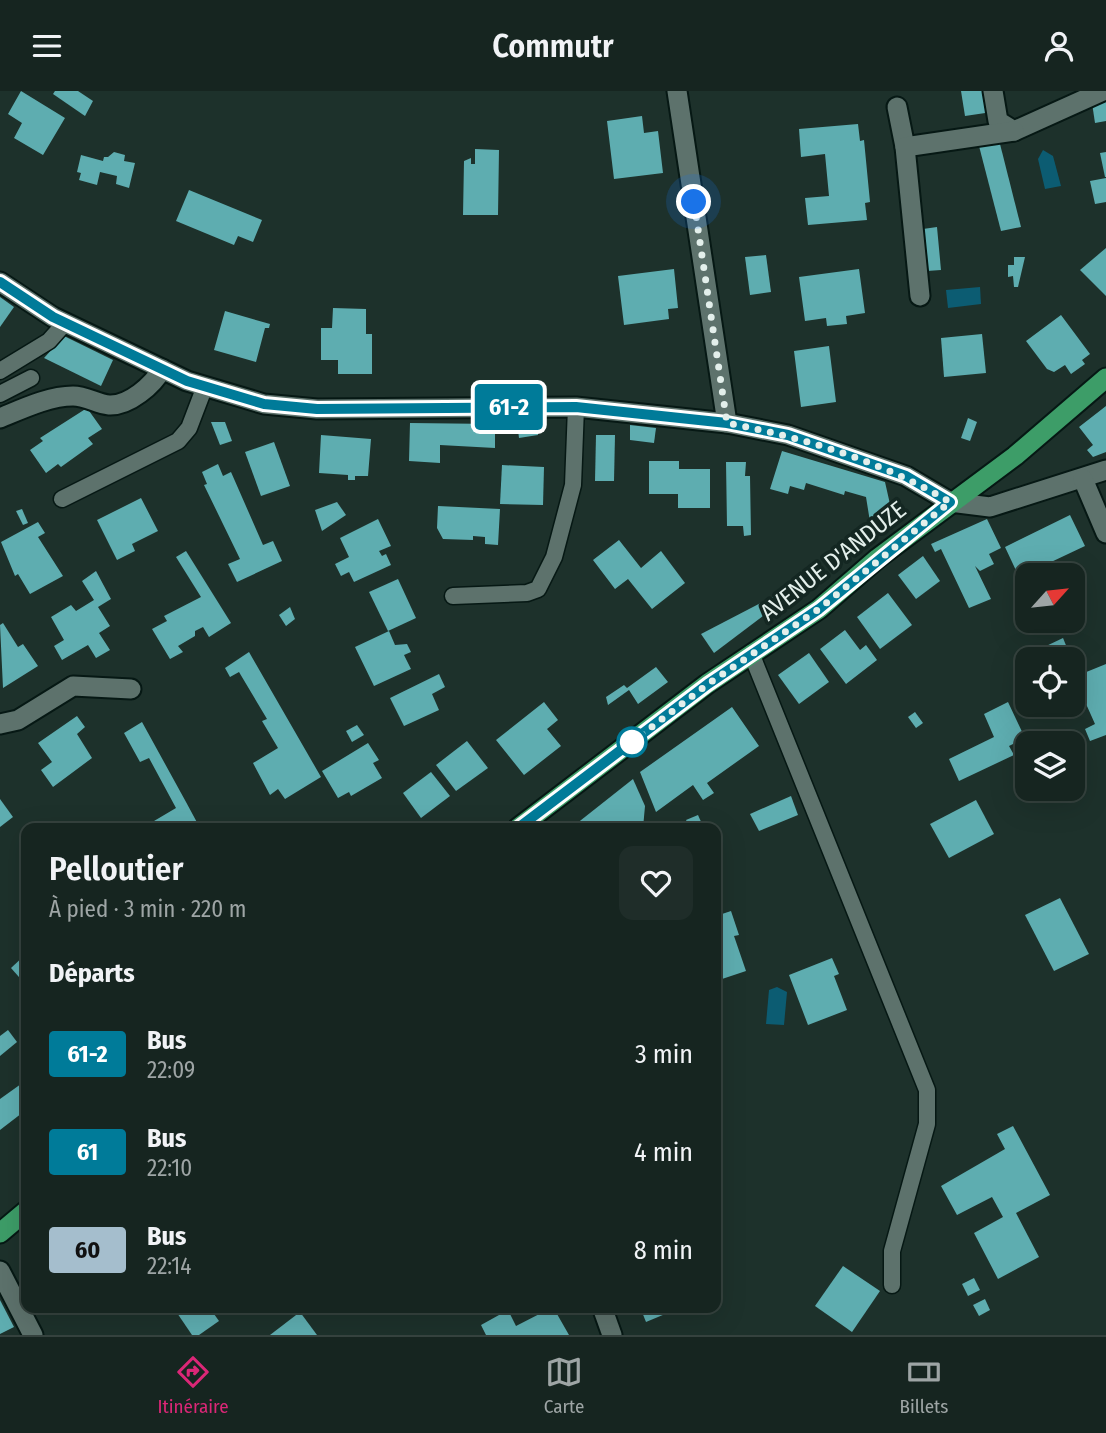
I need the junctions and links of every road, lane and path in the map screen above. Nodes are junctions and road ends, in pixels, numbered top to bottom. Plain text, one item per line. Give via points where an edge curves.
1 (677, 91) edge
2 (993, 91) edge
3 (1103, 91) edge
4 (897, 107) dead end
5 (1014, 131) junction
6 (905, 147) junction
7 (0, 282) edge
8 (920, 296) dead end
9 (65, 323) junction
10 (162, 369) junction
11 (0, 371) edge
12 (31, 378) dead end
13 (1106, 379) edge
14 (205, 386) junction
15 (0, 394) edge
16 (576, 407) junction
17 (0, 418) edge
18 (727, 423) junction
19 (1106, 470) edge
20 (1083, 479) junction
21 (62, 499) dead end
22 (950, 502) junction
23 (1106, 533) edge
24 (453, 596) dead end
25 (751, 653) junction
26 (131, 689) dead end
27 (0, 724) edge
28 (525, 823) edge
29 (21, 1215) edge
30 (0, 1233) edge
31 (0, 1271) edge
32 (892, 1285) dead end
33 (21, 1312) edge
34 (22, 1313) edge
35 (604, 1313) edge
36 (33, 1335) edge
37 (612, 1335) edge

1 - 18 street
2 - 5 street via 998,121
3 - 5 street
4 - 6 street
5 - 6 street
6 - 8 street
7 - 9 street
9 - 10 street
9 - 11 lane via 49,341
10 - 14 street
10 - 17 street via 141,392 124,402 109,405 90,397 70,396
12 - 15 lane
13 - 22 main road, AVENUE D'ANDUZE via 1015,456
14 - 16 street via 264,404 317,409
14 - 21 lane via 189,428 178,441
16 - 18 street
16 - 24 lane via 573,485 554,557 538,589
18 - 22 street via 788,435 906,476
19 - 20 street
20 - 22 street via 990,506
20 - 23 street
22 - 25 main road, AVENUE D'ANDUZE via 819,609
25 - 28 main road, AVENUE D'ANDUZE
25 - 32 lane via 927,1090 928,1124 892,1251
26 - 27 street via 73,686 18,720
29 - 30 main road
31 - 33 street
34 - 36 street
35 - 37 street

